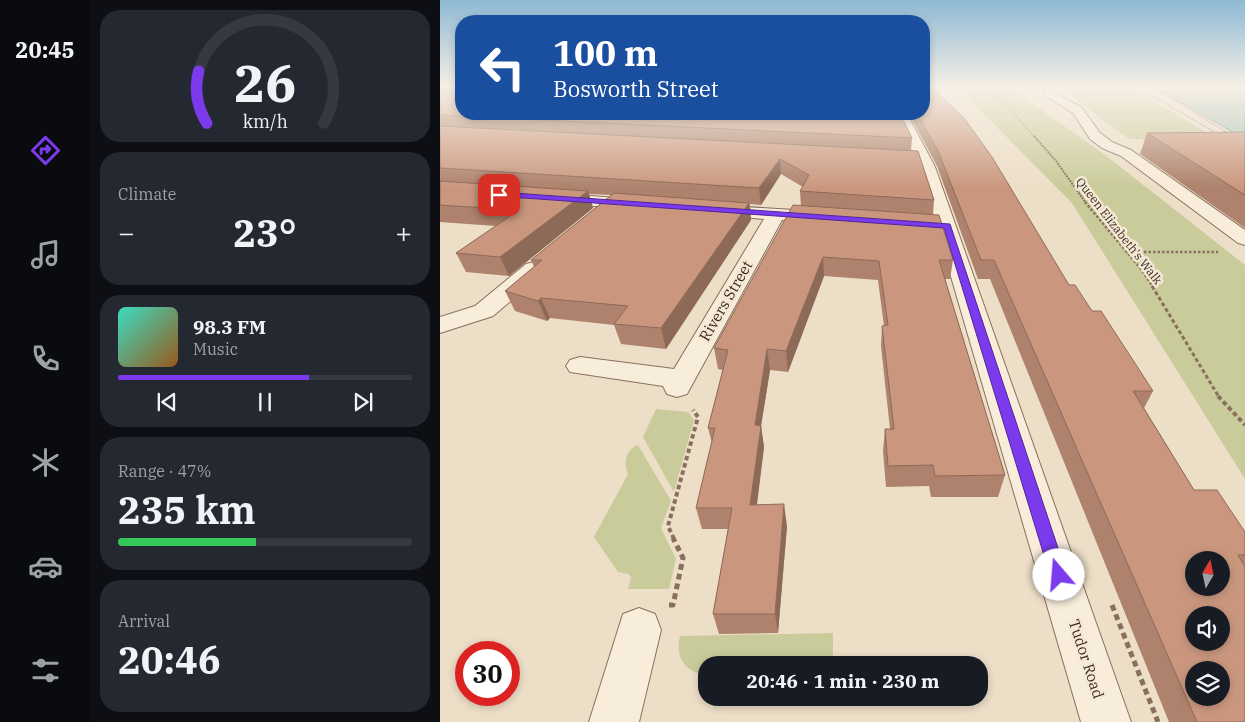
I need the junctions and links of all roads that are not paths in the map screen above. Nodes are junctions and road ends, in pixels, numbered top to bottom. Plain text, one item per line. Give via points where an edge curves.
1 (899, 121) edge
2 (1086, 121) edge
3 (538, 197) edge
4 (613, 203) junction
5 (661, 206) edge
6 (700, 209) edge
7 (776, 214) junction
8 (842, 219) edge
9 (590, 222) edge
10 (1245, 239) edge
11 (552, 254) edge
12 (440, 325) edge
13 (580, 366) dead end
14 (639, 630) road end
15 (614, 722) edge
16 (1106, 722) edge

1 - 16 street, Tudor Road
2 - 10 street via 1095,136 1107,146 1126,153
3 - 4 street
4 - 5 street
4 - 9 street
6 - 7 street
7 - 8 street
7 - 13 street, Rivers Street via 679,383
11 - 12 street via 484,311
14 - 15 street

